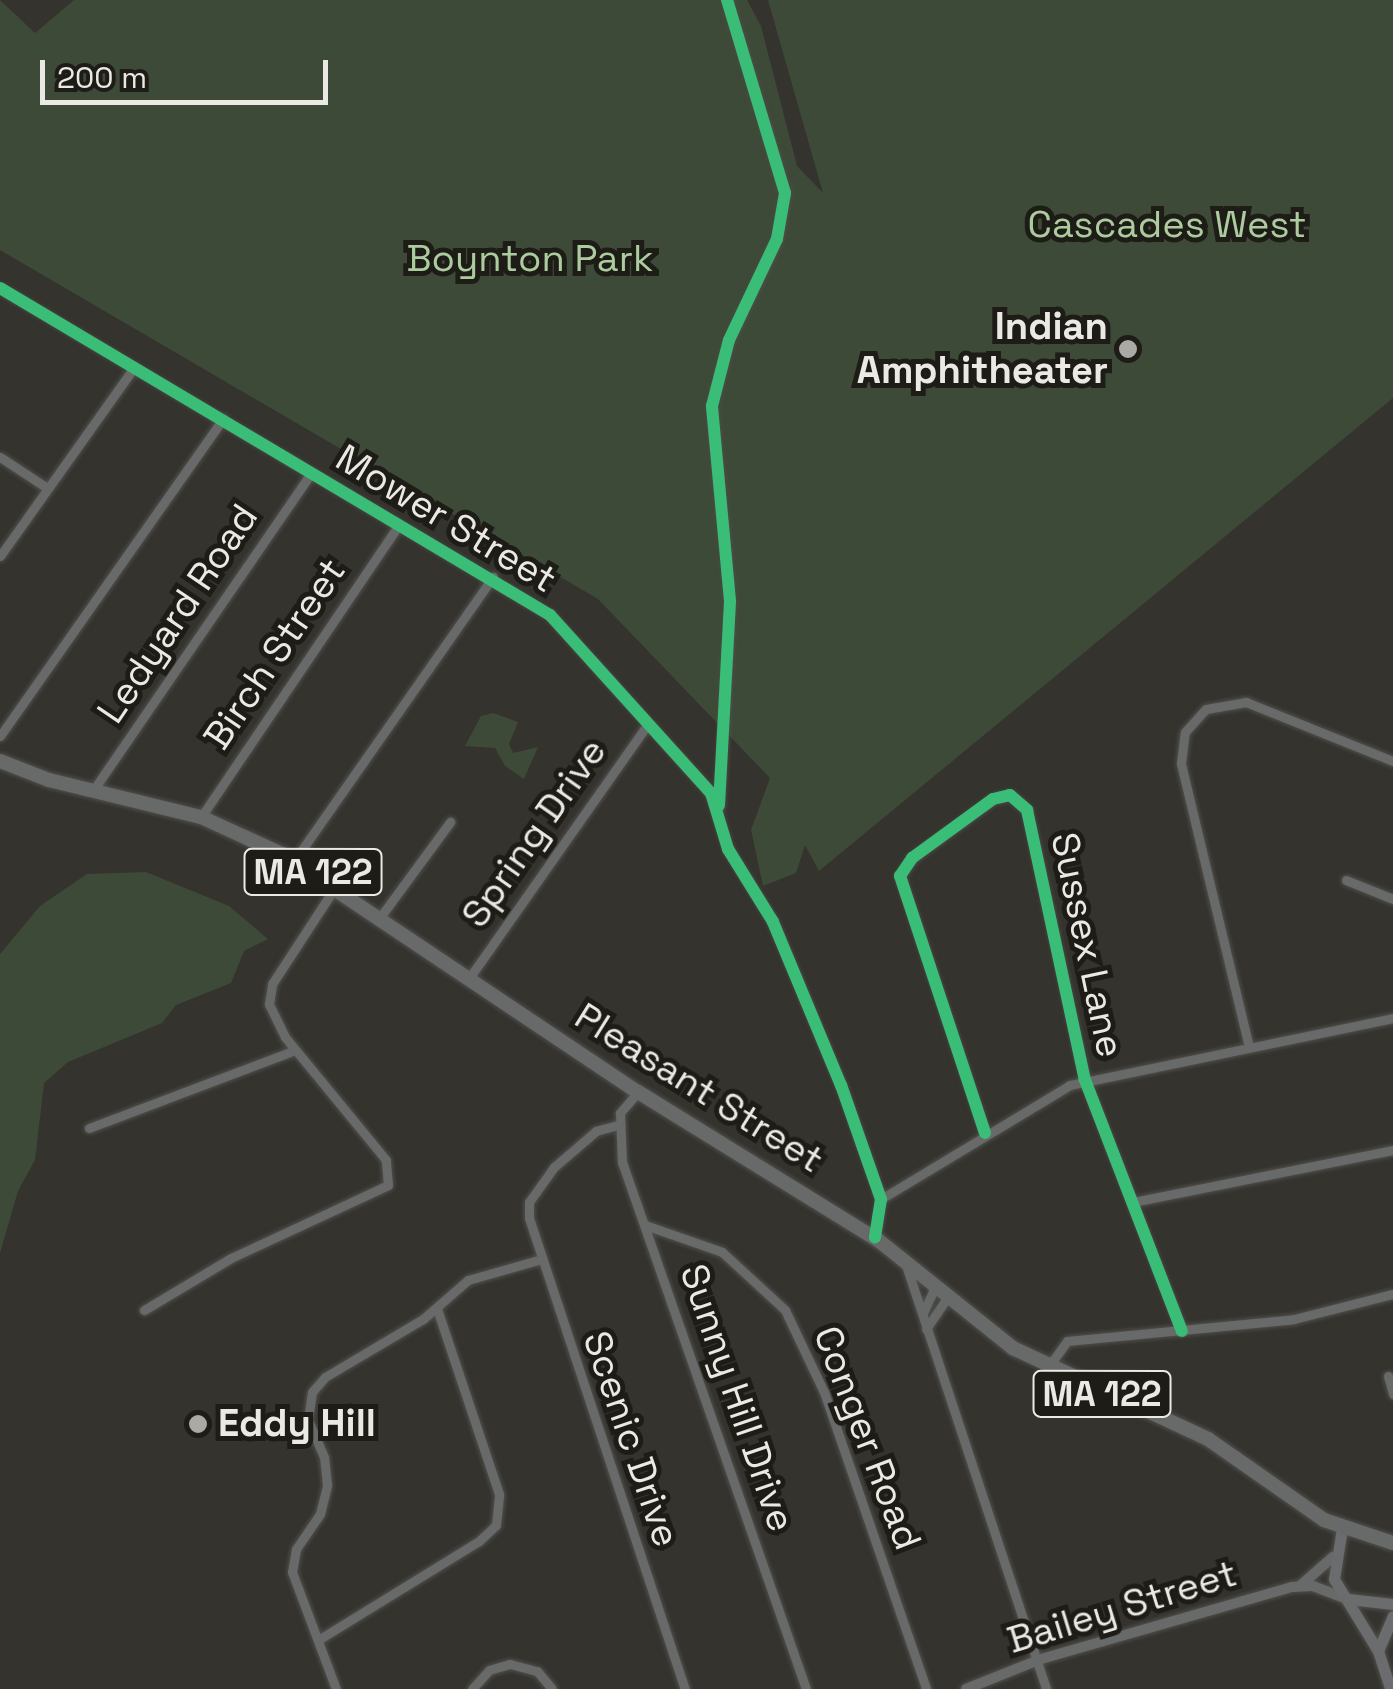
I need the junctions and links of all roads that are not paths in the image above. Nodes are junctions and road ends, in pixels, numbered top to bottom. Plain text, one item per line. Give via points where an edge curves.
1 (727, 0) edge
2 (0, 288) edge
3 (133, 369) junction
4 (223, 419) junction
5 (0, 457) edge
6 (311, 473) junction
7 (48, 488) junction
8 (398, 525) junction
9 (0, 556) edge
10 (493, 577) junction
11 (648, 724) junction
12 (0, 736) edge
13 (0, 761) edge
14 (1393, 762) edge
15 (94, 790) junction
16 (720, 811) junction
17 (201, 816) junction
18 (450, 822) dead end
19 (294, 861) junction
20 (1346, 880) dead end
21 (336, 886) junction
22 (1393, 899) edge
23 (380, 916) junction
24 (470, 977) junction
25 (1393, 1018) edge
26 (1249, 1047) junction
27 (295, 1050) junction
28 (1085, 1080) junction
29 (638, 1092) junction
30 (618, 1126) junction
31 (89, 1128) dead end
32 (985, 1134) junction
33 (1393, 1150) edge
34 (881, 1199) junction
35 (1133, 1202) junction
36 (646, 1225) junction
37 (875, 1238) junction
38 (538, 1260) junction
39 (906, 1263) junction
40 (940, 1294) junction
41 (1393, 1294) edge
42 (437, 1309) junction
43 (144, 1310) dead end
44 (923, 1317) junction
45 (926, 1329) junction
46 (1182, 1330) junction
47 (1048, 1369) junction
48 (1388, 1376) dead end
49 (1393, 1394) edge
50 (1342, 1528) junction
51 (1393, 1542) edge
52 (1334, 1558) junction
53 (1298, 1586) junction
54 (1344, 1598) junction
55 (1393, 1604) edge
56 (1393, 1616) edge
57 (318, 1640) junction
58 (1378, 1651) junction
59 (1037, 1660) junction
60 (336, 1689) edge
61 (472, 1689) edge
62 (552, 1689) edge
63 (685, 1689) edge
64 (806, 1689) edge
65 (926, 1689) edge
66 (966, 1689) edge
67 (1046, 1689) edge
68 (1390, 1689) edge

1 - 16 street via 785,192 777,239 729,340 712,406 730,601
2 - 3 street, Mower Street
3 - 4 street, Mower Street
3 - 7 street
4 - 6 street, Mower Street
4 - 12 street
5 - 7 street
6 - 8 street, Mower Street
6 - 15 street, Ledyard Road
7 - 9 street
8 - 10 street, Mower Street
8 - 17 street, Birch Street
10 - 11 street, Mower Street via 550,615
10 - 19 street
11 - 16 street, Mower Street
11 - 24 street, Spring Drive
13 - 15 main road, Pleasant Street / MA 122
14 - 26 street via 1246,702 1206,709 1185,732 1181,763
15 - 17 main road, Pleasant Street / MA 122
16 - 34 street, Mower Street via 728,849 801,984
17 - 19 main road, Pleasant Street / MA 122
18 - 23 street
19 - 21 main road, Pleasant Street / MA 122
20 - 22 street
21 - 23 main road, Pleasant Street / MA 122
21 - 27 street via 270,992 273,1018
23 - 24 main road, Pleasant Street / MA 122
24 - 29 main road, Pleasant Street / MA 122
25 - 26 street
26 - 28 street
27 - 31 street
27 - 43 street via 386,1160 392,1176 380,1192 230,1258
28 - 32 street
28 - 32 street, Sussex Lane via 1027,810 1016,798 999,796 908,862 900,882
28 - 35 street, Sussex Lane
29 - 30 street
29 - 37 main road, Pleasant Street / MA 122
30 - 36 street, Sunny Hill Drive via 622,1162
30 - 38 street, Scenic Drive via 580,1144 528,1206
32 - 34 street
33 - 35 street
34 - 37 street, Mower Street
35 - 46 street, Sussex Lane
36 - 64 street, Sunny Hill Drive
36 - 65 street, Conger Road via 722,1252 785,1310 824,1392
37 - 39 main road, Pleasant Street / MA 122
38 - 42 street via 468,1280
38 - 63 street, Scenic Drive
39 - 40 main road, Pleasant Street / MA 122
39 - 44 street
40 - 44 street
40 - 45 street
40 - 47 main road, Pleasant Street / MA 122
41 - 46 street via 1294,1320
42 - 57 street via 325,1377 310,1397 308,1420 328,1485 292,1566
42 - 57 street via 499,1494 496,1525 480,1542
44 - 45 street
45 - 59 street
46 - 47 street via 1067,1342
47 - 50 main road, Pleasant Street / MA 122 via 1208,1439
48 - 49 street
50 - 51 main road, Pleasant Street / MA 122
50 - 52 main road
52 - 53 street, Bailey Street
52 - 54 main road via 1334,1579
53 - 54 street, Bailey Street
53 - 59 street, Bailey Street
54 - 55 main road
54 - 58 main road
56 - 58 main road
57 - 60 street
58 - 68 main road
59 - 66 street, Bailey Street
59 - 67 street
61 - 62 street via 496,1667 517,1664 537,1672

